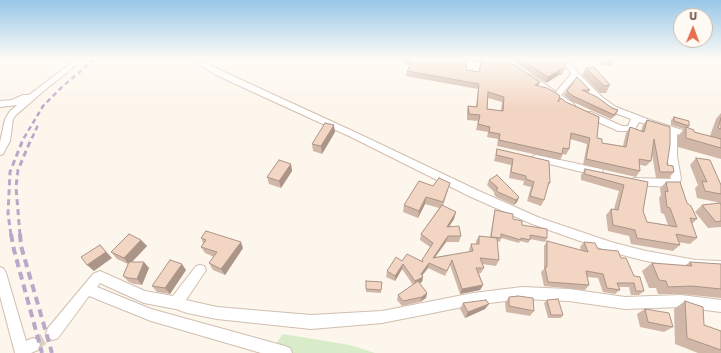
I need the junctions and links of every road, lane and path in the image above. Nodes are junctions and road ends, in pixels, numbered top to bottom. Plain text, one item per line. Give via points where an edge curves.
1 (58, 75) edge
2 (225, 75) edge
3 (527, 75) edge
4 (574, 75) edge
5 (576, 75) edge
6 (43, 86) junction
7 (557, 95) junction
8 (0, 104) edge
9 (635, 117) junction
10 (672, 129) junction
11 (721, 146) edge
12 (0, 152) edge
13 (527, 156) edge
14 (610, 175) edge
15 (625, 179) edge
16 (721, 266) edge
17 (200, 270) dead end
18 (0, 274) edge
19 (88, 290) junction
20 (176, 303) junction
21 (721, 306) edge
22 (53, 333) tunnel mouth
23 (26, 349) edge
24 (285, 353) edge

1 - 6 street
2 - 16 street via 536,221 604,245 646,256 696,265
3 - 7 street
4 - 7 street
5 - 9 street via 603,103
6 - 8 street via 21,101
6 - 12 street via 9,119
7 - 9 street via 567,104 621,129 631,129 635,124
9 - 10 street
10 - 11 street
10 - 15 street via 672,156 676,179 674,183 640,183
13 - 14 street
17 - 20 street
18 - 23 street
19 - 20 street via 97,278 103,278 144,297
19 - 22 street
19 - 24 street via 151,316
20 - 21 street via 217,313 310,322 382,317 522,293 569,295 626,303 681,301

